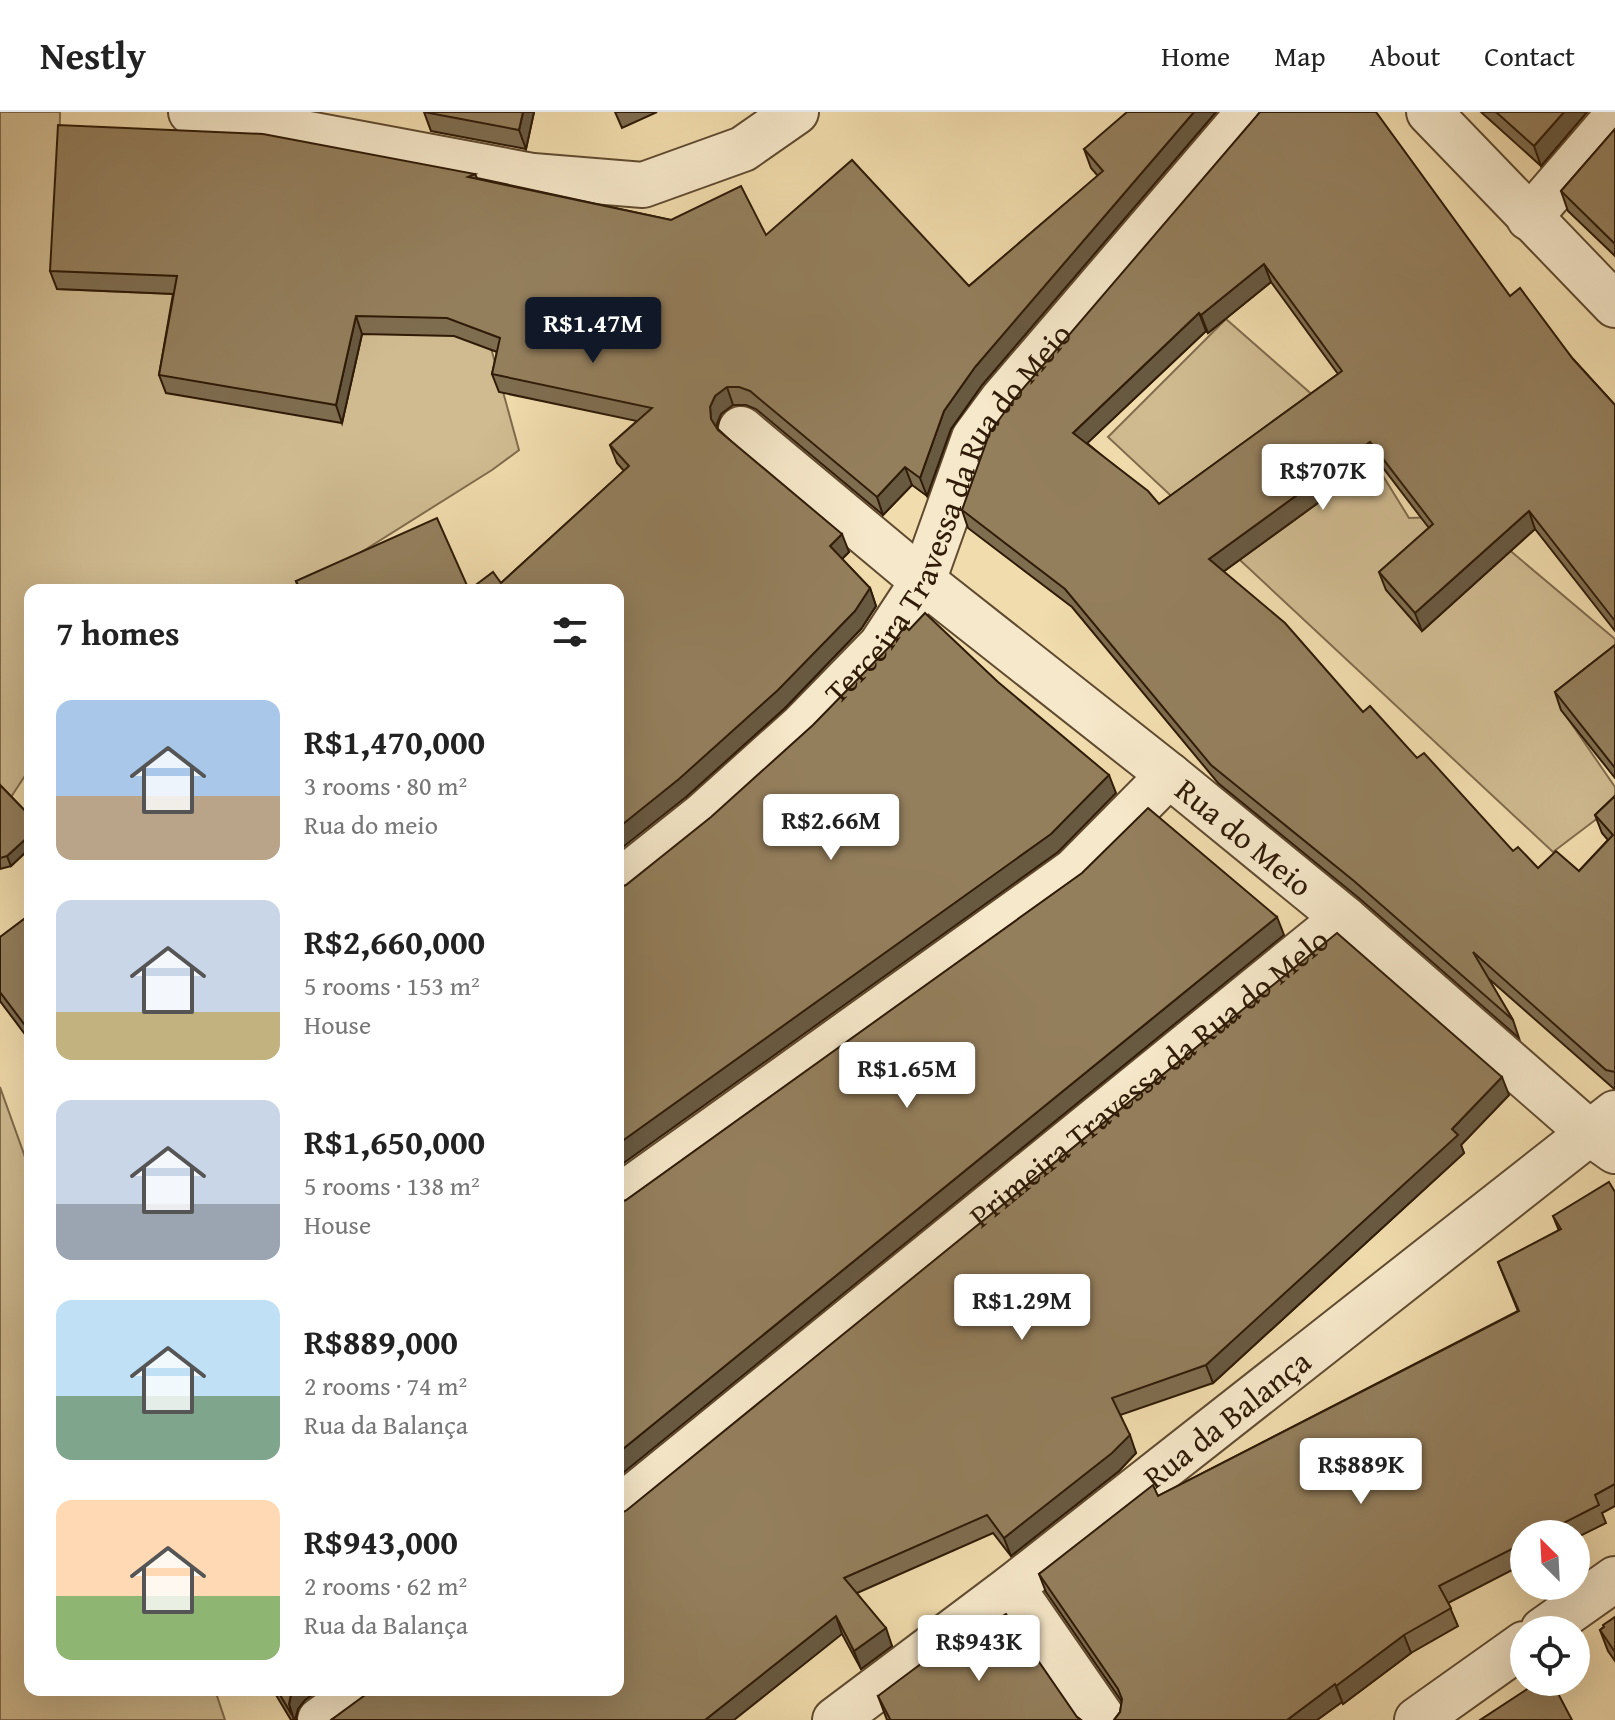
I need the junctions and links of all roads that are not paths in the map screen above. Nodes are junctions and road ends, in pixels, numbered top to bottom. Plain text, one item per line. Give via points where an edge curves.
1 (191, 112) edge
2 (796, 112) edge
3 (1249, 112) edge
4 (1429, 112) edge
5 (1615, 118) edge
6 (1529, 218) junction
7 (1615, 305) edge
8 (741, 429) dead end
9 (923, 581) junction
10 (1169, 775) junction
11 (624, 878) edge
12 (1344, 918) junction
13 (1607, 1133) edge
14 (624, 1194) edge
15 (624, 1504) edge
16 (1615, 1579) edge
17 (1012, 1587) junction
18 (1563, 1616) edge
19 (1510, 1654) edge
20 (354, 1696) edge
21 (320, 1720) edge
22 (835, 1720) edge
23 (1104, 1720) edge
24 (1417, 1720) edge

1 - 2 street via 533,176 643,185 743,149
3 - 9 street, Terceira Travessa da Rua do Meio via 974,438
4 - 6 street
5 - 6 street
6 - 7 street
8 - 9 street
9 - 10 street, Rua do Meio
9 - 11 street, Terceira Travessa da Rua do Meio via 881,645 802,726
10 - 12 street, Rua do Meio
10 - 14 street via 1074,871
12 - 13 street, Rua do Meio
12 - 15 street, Primeira Travessa da Rua do Melo
13 - 17 street, Rua da Balança
16 - 18 street
17 - 22 street, Rua da Balança
17 - 23 street
19 - 24 street
20 - 21 street

